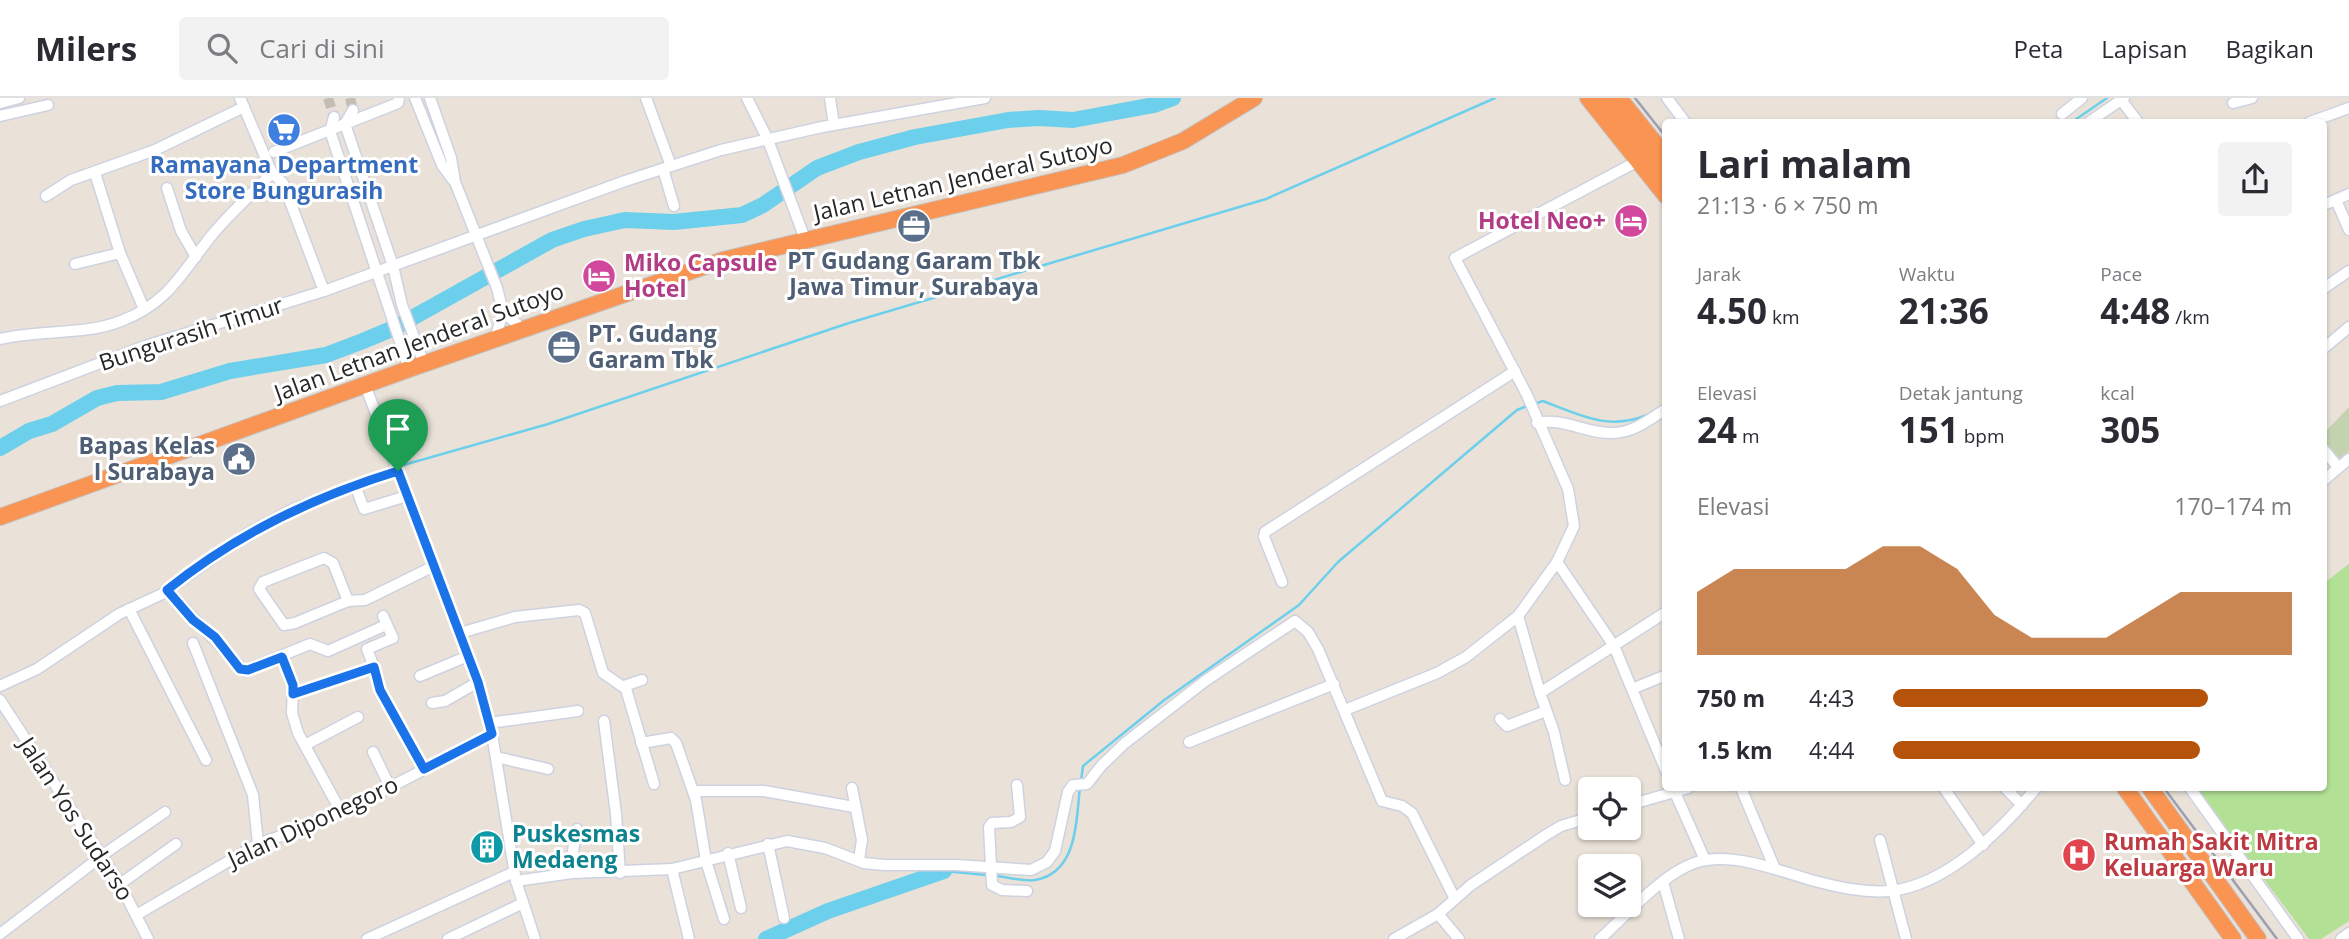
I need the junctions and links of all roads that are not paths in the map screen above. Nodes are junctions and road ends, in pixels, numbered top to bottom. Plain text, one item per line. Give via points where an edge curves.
1 (19, 98) edge
2 (399, 98) edge
3 (415, 98) edge
4 (430, 98) edge
5 (646, 98) edge
6 (747, 98) edge
7 (830, 98) edge
8 (985, 98) edge
9 (1254, 98) edge
10 (1588, 98) edge
11 (1667, 98) edge
12 (2252, 98) edge
13 (2122, 99) edge
14 (242, 102) edge
15 (1612, 102) edge
16 (0, 103) edge
17 (2233, 103) dead end
18 (48, 105) dead end
19 (2349, 108) edge
20 (353, 110) tunnel mouth
21 (2086, 110) edge
22 (2062, 114) dead end
23 (0, 116) edge
24 (334, 117) tunnel mouth
25 (1683, 119) edge
26 (2136, 119) edge
27 (2318, 119) edge
28 (345, 124) junction
29 (834, 125) junction
30 (330, 131) junction
31 (768, 140) junction
32 (274, 152) dead end
33 (1662, 153) edge
34 (1638, 161) junction
35 (667, 167) junction
36 (1662, 171) edge
37 (95, 173) junction
38 (272, 173) junction
39 (455, 182) junction
40 (167, 188) dead end
41 (1662, 191) edge
42 (2349, 194) edge
43 (46, 196) dead end
44 (2336, 200) junction
45 (2327, 204) edge
46 (674, 206) dead end
47 (376, 219) junction
48 (361, 225) junction
49 (2349, 230) edge
50 (478, 237) junction
51 (805, 239) junction
52 (120, 253) junction
53 (196, 257) junction
54 (75, 264) dead end
55 (393, 266) junction
56 (2349, 271) edge
57 (376, 272) junction
58 (2327, 286) edge
59 (324, 292) junction
60 (403, 308) junction
61 (144, 309) junction
62 (503, 312) junction
63 (390, 313) junction
64 (2349, 327) edge
65 (523, 329) junction
66 (0, 339) edge
67 (495, 339) junction
68 (2327, 345) edge
69 (417, 366) junction
70 (1515, 371) junction
71 (365, 385) junction
72 (0, 388) edge
73 (4, 400) edge
74 (1662, 412) edge
75 (1536, 418) junction
76 (2327, 454) edge
77 (2349, 459) edge
78 (396, 465) junction
79 (2338, 467) junction
80 (2327, 477) edge
81 (355, 485) junction
82 (407, 496) junction
83 (0, 517) edge
84 (1557, 562) junction
85 (434, 566) junction
86 (1282, 582) dead end
87 (167, 590) junction
88 (348, 601) junction
89 (129, 609) junction
90 (1662, 615) edge
91 (1518, 616) junction
92 (460, 633) junction
93 (193, 643) dead end
94 (1615, 646) junction
95 (468, 656) junction
96 (282, 657) junction
97 (374, 667) junction
98 (420, 676) dead end
99 (1662, 677) edge
100 (642, 680) dead end
101 (478, 682) junction
102 (1334, 684) junction
103 (0, 686) edge
104 (624, 686) junction
105 (1632, 690) junction
106 (1540, 693) junction
107 (293, 694) junction
108 (0, 700) edge
109 (432, 703) dead end
110 (1345, 710) junction
111 (578, 711) dead end
112 (1546, 711) junction
113 (358, 717) dead end
114 (1500, 719) dead end
115 (604, 721) dead end
116 (490, 729) junction
117 (1189, 742) dead end
118 (641, 743) junction
119 (304, 745) junction
120 (373, 752) dead end
121 (496, 757) junction
122 (206, 760) dead end
123 (1662, 761) edge
124 (424, 769) junction
125 (548, 769) dead end
126 (1565, 780) dead end
127 (654, 784) dead end
128 (1017, 785) dead end
129 (390, 787) junction
130 (852, 788) dead end
131 (693, 791) junction
132 (1671, 791) edge
133 (1674, 791) edge
134 (1742, 791) edge
135 (1946, 791) edge
136 (2008, 791) edge
137 (2034, 791) edge
138 (2127, 791) edge
139 (2147, 791) edge
140 (2152, 791) edge
141 (2192, 791) edge
142 (1641, 801) edge
143 (2137, 803) junction
144 (2022, 805) junction
145 (854, 807) junction
146 (340, 810) junction
147 (165, 812) dead end
148 (1578, 821) edge
149 (577, 829) dead end
150 (1880, 840) dead end
151 (176, 844) dead end
152 (258, 844) junction
153 (768, 844) junction
154 (1983, 845) junction
155 (729, 853) junction
156 (102, 856) junction
157 (706, 860) junction
158 (1705, 860) junction
159 (861, 861) junction
160 (672, 869) junction
161 (1775, 869) junction
162 (992, 872) junction
163 (569, 873) junction
164 (620, 873) junction
165 (515, 877) junction
166 (1663, 882) junction
167 (120, 884) junction
168 (1894, 890) junction
169 (1027, 891) dead end
170 (1455, 899) junction
171 (1641, 902) edge
172 (523, 903) junction
173 (741, 908) dead end
174 (138, 914) junction
175 (1438, 914) junction
176 (1625, 917) edge
177 (784, 918) dead end
178 (724, 919) dead end
179 (2349, 933) edge
180 (0, 934) edge
181 (148, 939) edge
182 (367, 939) edge
183 (448, 939) edge
184 (535, 939) edge
185 (690, 939) edge
186 (1394, 939) edge
187 (1459, 939) edge
188 (1600, 939) edge
189 (1679, 939) edge
190 (1906, 939) edge
191 (2233, 939) edge
192 (2258, 939) edge
193 (2298, 939) edge
194 (2341, 939) edge

1 - 16 street
2 - 28 street via 398,103
3 - 39 street via 442,165
4 - 39 street
5 - 35 street
6 - 31 street
7 - 29 street
8 - 29 street, Bungurasih Timur
9 - 51 highway, Jalan Letnan Jenderal Sutoyo via 1183,141 1123,165
10 - 34 highway
11 - 25 street
12 - 17 street
13 - 21 street
13 - 26 street
14 - 37 street via 155,150
14 - 38 street
15 - 33 highway
15 - 36 highway
18 - 23 street
19 - 27 street
20 - 28 street
21 - 22 street
24 - 30 street
28 - 30 street
28 - 47 street
29 - 31 street, Bungurasih Timur
30 - 32 street
30 - 48 street
31 - 35 street, Bungurasih Timur
31 - 51 street
34 - 41 highway
34 - 70 street via 1455,258
35 - 46 street
35 - 50 street, Bungurasih Timur
37 - 43 street via 71,180
37 - 52 street
38 - 53 street
38 - 59 street via 283,183
39 - 50 street
40 - 53 street via 181,231
42 - 44 street
44 - 45 street
44 - 49 street
47 - 48 street
47 - 55 street
48 - 57 street
50 - 55 street, Bungurasih Timur
50 - 62 street
51 - 65 highway, Jalan Letnan Jenderal Sutoyo via 723,260
52 - 54 street
52 - 61 street
53 - 61 street via 177,285
55 - 57 street, Bungurasih Timur
55 - 60 street
56 - 58 street
57 - 59 street, Bungurasih Timur
57 - 63 street
59 - 73 street, Bungurasih Timur via 145,346
60 - 63 street
60 - 69 street via 412,330
61 - 66 street via 95,328
62 - 65 street
62 - 67 street
63 - 69 street
64 - 68 street
65 - 67 highway, Jalan Letnan Jenderal Sutoyo
67 - 69 highway, Jalan Letnan Jenderal Sutoyo
69 - 71 highway, Jalan Letnan Jenderal Sutoyo
70 - 75 street
70 - 86 street via 1265,532
71 - 78 street
71 - 83 highway, Jalan Letnan Jenderal Sutoyo
72 - 73 street
74 - 75 street via 1637,428 1611,434
75 - 84 street via 1568,489 1573,515 1569,543
76 - 79 street
77 - 79 street
78 - 81 street
78 - 82 street
79 - 80 street
81 - 82 street via 364,509
81 - 87 street via 295,508 248,533
82 - 85 street
84 - 91 street
84 - 94 street
85 - 88 street via 365,600
85 - 92 street
87 - 89 street
87 - 96 street via 240,669
88 - 88 street via 333,563 324,558 263,582 259,589 284,625
89 - 103 street via 37,670
89 - 122 street
90 - 94 street
91 - 106 street
91 - 110 street via 1466,657 1437,673
92 - 95 street
92 - 104 street via 515,617 583,611 603,673
93 - 152 street via 253,795
94 - 105 street
94 - 106 street
95 - 98 street
95 - 101 street
96 - 97 street via 310,644 328,651 384,620 393,639 367,649
96 - 107 street
97 - 107 street
97 - 124 street via 380,690
99 - 105 street
100 - 104 street
101 - 109 street via 445,701
101 - 116 street
102 - 110 street
102 - 117 street
102 - 162 street via 1308,632 1292,622 1205,681 1068,792 1057,846 1047,862 1031,870
104 - 118 street
105 - 123 street
106 - 112 street
107 - 119 street via 292,713
108 - 156 street, Jalan Yos Sudarso
110 - 170 street via 1382,801 1404,806 1412,813
111 - 116 street, Jalan Diponegoro
112 - 114 street via 1507,726
112 - 126 street
113 - 119 street
115 - 164 street
116 - 121 street
116 - 124 street, Jalan Diponegoro
118 - 127 street
118 - 131 street via 673,738
119 - 146 street
120 - 129 street
121 - 125 street
121 - 165 street
124 - 129 street, Jalan Diponegoro
128 - 162 street via 1020,817 989,827
129 - 146 street, Jalan Diponegoro
130 - 145 street
131 - 145 street via 764,791
131 - 157 street
132 - 142 street
133 - 158 street
134 - 161 street
135 - 154 street
136 - 144 street
137 - 144 street
138 - 143 highway
139 - 143 highway
140 - 192 highway
141 - 193 street
143 - 191 highway
144 - 154 street
145 - 159 street via 862,840
146 - 152 street, Jalan Diponegoro
147 - 156 street
148 - 170 street via 1546,835
149 - 163 street
150 - 168 street
151 - 167 street
152 - 174 street, Jalan Diponegoro
153 - 155 street
153 - 159 street via 801,843
153 - 177 street
154 - 168 street via 1932,877
155 - 157 street
155 - 173 street
156 - 167 street, Jalan Yos Sudarso
156 - 180 street
157 - 160 street
157 - 178 street
158 - 161 street
158 - 166 street
159 - 162 street
160 - 164 street
160 - 185 street
161 - 168 street via 1840,888
162 - 169 street via 994,887
163 - 164 street
163 - 165 street
165 - 172 street
165 - 182 street
166 - 171 street
166 - 189 street
167 - 174 street, Jalan Yos Sudarso
168 - 190 street
170 - 175 street
172 - 183 street
172 - 184 street
174 - 181 street, Jalan Yos Sudarso
175 - 186 street
175 - 187 street
176 - 188 street
179 - 194 street

